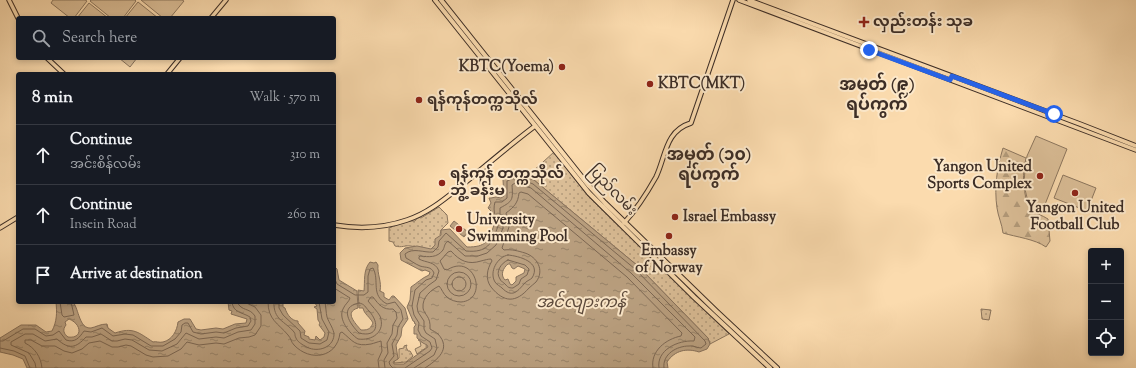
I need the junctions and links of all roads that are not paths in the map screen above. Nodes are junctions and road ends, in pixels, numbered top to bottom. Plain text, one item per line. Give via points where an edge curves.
1 (9, 0) edge
2 (226, 0) edge
3 (432, 0) edge
4 (436, 0) edge
5 (442, 0) edge
6 (732, 0) edge
7 (739, 0) edge
8 (749, 0) edge
9 (444, 11) junction
10 (17, 16) edge
11 (213, 16) edge
12 (49, 60) edge
13 (178, 60) edge
14 (62, 72) edge
15 (169, 72) edge
16 (951, 78) junction
17 (535, 118) junction
18 (535, 126) junction
19 (542, 127) junction
20 (1135, 148) edge
21 (569, 165) junction
22 (16, 218) edge
23 (623, 224) junction
24 (336, 226) edge
25 (0, 228) edge
26 (701, 296) junction
27 (697, 300) junction
28 (742, 336) junction
29 (739, 339) junction
30 (749, 341) junction
31 (745, 345) junction
32 (770, 368) edge
33 (777, 368) edge

1 - 10 main road
2 - 11 main road
3 - 9 main road, ပြည်လမ်း
4 - 9 highway, ပြည်လမ်း
5 - 17 highway, ပြည်လမ်း
6 - 23 main road via 691,123 673,135 656,177
7 - 16 main road
8 - 16 main road
9 - 18 highway, ပြည်လမ်း
12 - 14 main road
13 - 15 main road
16 - 20 main road
17 - 18 main road
17 - 19 highway, ပြည်လမ်း
18 - 19 main road
18 - 21 highway, ပြည်လမ်း
18 - 24 main road via 442,201 418,216 385,226
19 - 21 highway, ပြည်လမ်း
21 - 23 highway, ပြည်လမ်း
22 - 25 main road
23 - 26 highway, ပြည်လမ်း
23 - 27 highway, ပြည်လမ်း
26 - 27 highway
26 - 28 highway, ပြည်လမ်း
27 - 29 highway, ပြည်လမ်း
28 - 29 highway
28 - 30 highway, ပြည်လမ်း
29 - 31 highway, ပြည်လမ်း
30 - 31 highway
30 - 33 highway, ပြည်လမ်း
31 - 32 highway, ပြည်လမ်း

